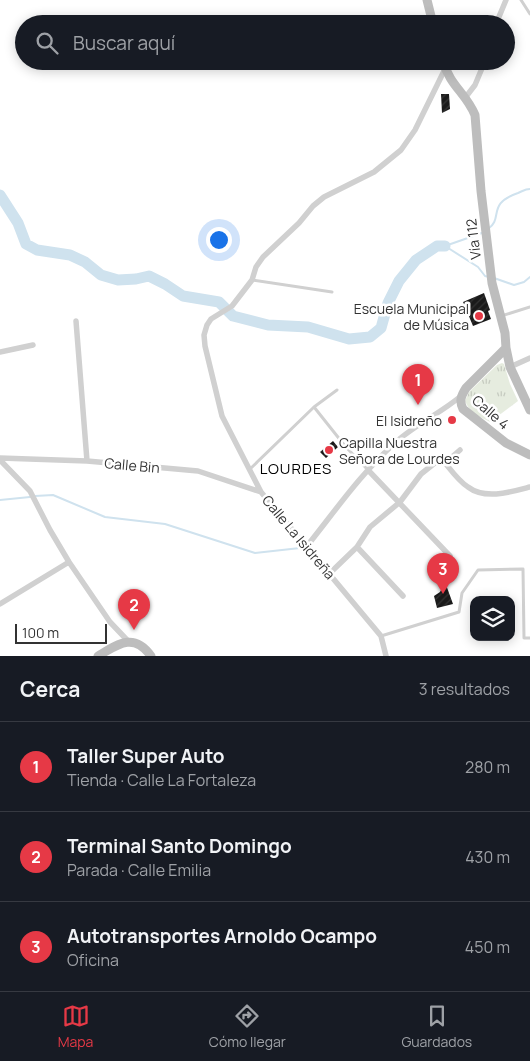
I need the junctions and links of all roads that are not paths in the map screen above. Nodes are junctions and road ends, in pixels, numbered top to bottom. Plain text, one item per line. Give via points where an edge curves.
1 (427, 0) edge
2 (506, 0) edge
3 (521, 0) edge
4 (530, 14) edge
5 (431, 15) edge
6 (500, 15) edge
7 (442, 70) edge
8 (446, 70) edge
9 (481, 70) edge
10 (465, 98) junction
11 (252, 280) junction
12 (332, 292) dead end
13 (530, 307) edge
14 (500, 316) junction
15 (76, 321) dead end
16 (33, 345) dead end
17 (506, 348) junction
18 (0, 352) edge
19 (530, 358) edge
20 (493, 361) junction
21 (510, 367) junction
22 (337, 390) dead end
23 (462, 403) junction
24 (314, 407) junction
25 (446, 409) junction
26 (530, 410) edge
27 (460, 450) dead end
28 (530, 455) edge
29 (0, 460) edge
30 (86, 461) junction
31 (445, 463) junction
32 (249, 470) junction
33 (368, 470) junction
34 (530, 487) edge
35 (261, 492) junction
36 (400, 502) junction
37 (306, 546) junction
38 (357, 547) junction
39 (450, 556) dead end
40 (69, 562) junction
41 (330, 573) junction
42 (403, 596) dead end
43 (0, 604) edge
44 (382, 636) junction
45 (530, 638) edge
46 (128, 642) junction
47 (98, 656) edge
48 (151, 656) edge
49 (386, 656) edge

1 - 5 main road
2 - 6 street
3 - 4 lane
7 - 11 street, Calle La Isidreña via 414,130 401,150 374,172 318,201 263,257
8 - 10 main road, Vía 112
9 - 10 street
10 - 14 main road, Vía 112 via 472,107 476,123 490,273
11 - 12 lane
11 - 32 street, Calle La Isidreña via 232,306 211,319 204,335 222,416
13 - 14 lane
14 - 17 main road, Vía 112
15 - 30 street
16 - 18 street
17 - 20 main road
17 - 21 main road, Vía 112
19 - 21 street
20 - 21 main road via 503,359
20 - 23 main road via 466,388
21 - 26 main road, Vía 112
22 - 24 lane
23 - 25 street
23 - 25 street via 456,408
23 - 28 main road, Calle 4 via 506,443
24 - 32 lane
24 - 33 lane
25 - 33 street via 397,440
27 - 31 street
29 - 30 street, Calle Bin
29 - 40 street via 30,491
30 - 35 street, Calle Bin via 198,471
31 - 34 street via 473,491 493,494
31 - 36 street via 441,458 428,466
32 - 35 street, Calle La Isidreña
33 - 36 street
33 - 37 street
35 - 37 street, Calle La Isidreña
36 - 38 street via 370,527
36 - 39 street
37 - 41 street, Calle La Isidreña
38 - 41 street
38 - 42 street
40 - 43 street
40 - 46 street via 110,622
41 - 44 street, Calle La Isidreña
44 - 45 lane via 458,612 462,593 478,570 523,569 524,638
44 - 49 street, Calle La Isidreña
46 - 47 main road
46 - 48 main road via 137,643

